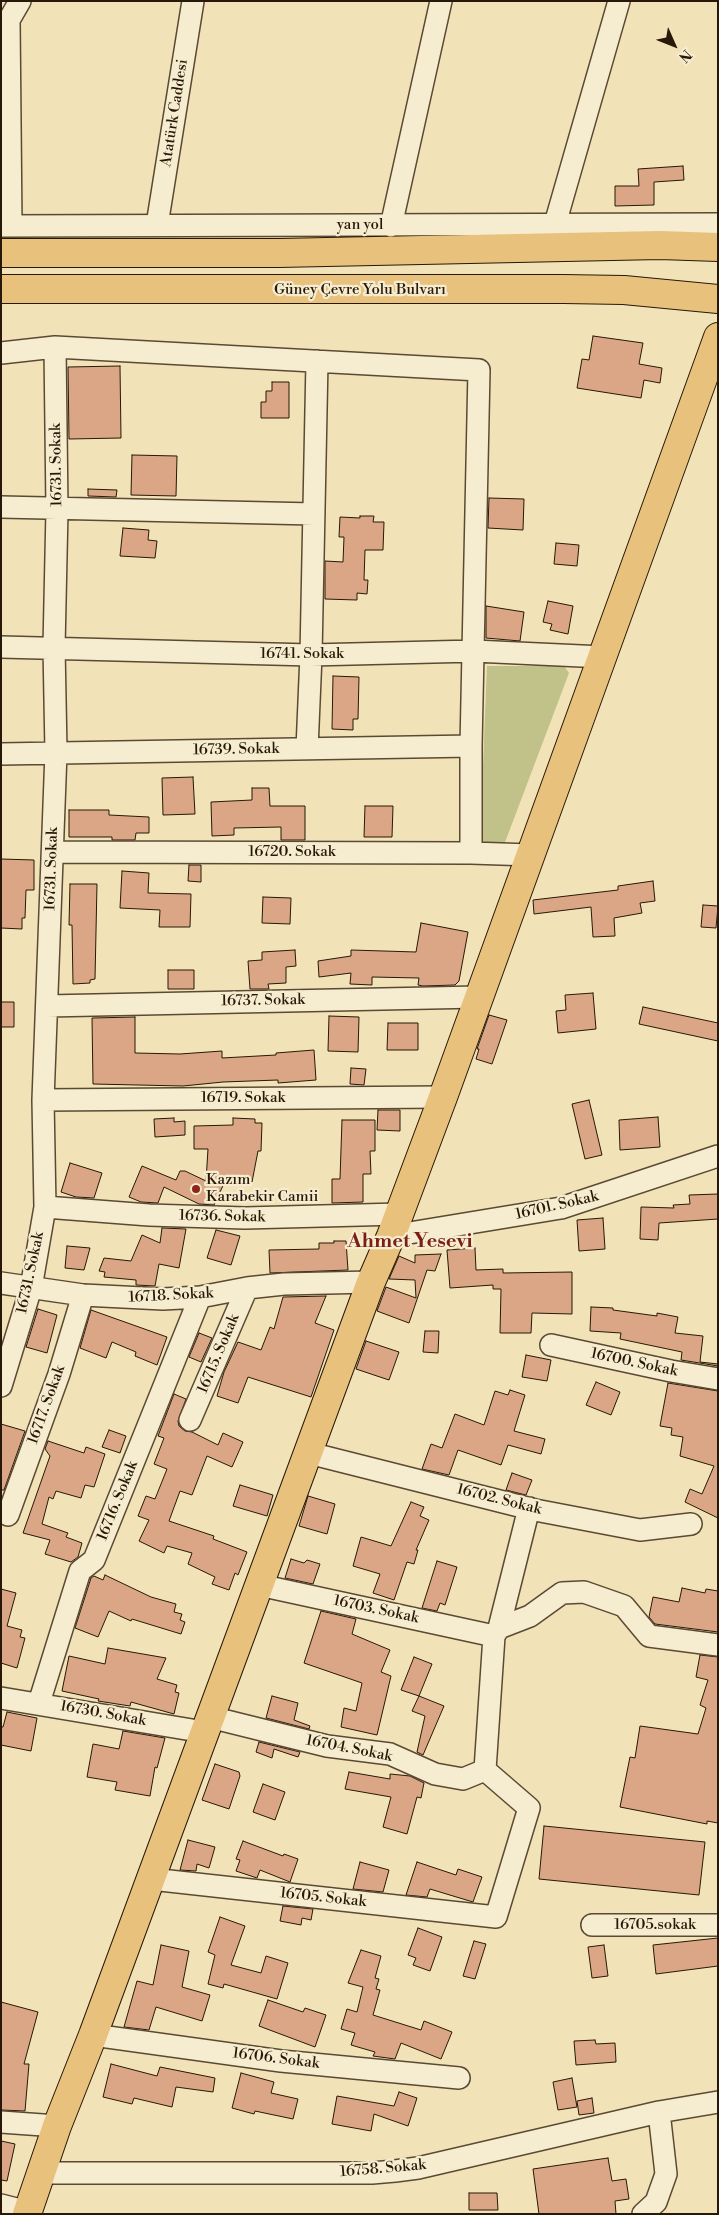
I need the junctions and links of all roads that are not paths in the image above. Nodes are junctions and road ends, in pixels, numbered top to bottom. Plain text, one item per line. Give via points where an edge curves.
1 (20, 1) edge
2 (193, 1) edge
3 (442, 1) edge
4 (618, 1) edge
5 (555, 224) junction
6 (718, 224) edge
7 (157, 225) junction
8 (6, 226) edge
9 (391, 226) junction
10 (718, 247) edge
11 (1, 252) edge
12 (1, 289) edge
13 (718, 299) edge
14 (718, 337) edge
15 (55, 347) junction
16 (1, 353) edge
17 (316, 361) junction
18 (1, 507) edge
19 (57, 510) junction
20 (314, 514) junction
21 (1, 647) edge
22 (54, 647) junction
23 (474, 651) junction
24 (311, 655) junction
25 (603, 657) junction
26 (471, 746) junction
27 (307, 749) junction
28 (56, 752) junction
29 (1, 754) edge
30 (53, 852) junction
31 (471, 853) junction
32 (530, 854) junction
33 (478, 997) junction
34 (47, 1006) junction
35 (443, 1097) junction
36 (43, 1100) junction
37 (718, 1156) edge
38 (45, 1207) junction
39 (395, 1225) junction
40 (371, 1282) junction
41 (1, 1283) edge
42 (31, 1288) junction
43 (247, 1288) junction
44 (84, 1295) junction
45 (200, 1297) junction
46 (552, 1345) dead end
47 (718, 1379) edge
48 (1, 1386) edge
49 (190, 1420) dead end
50 (309, 1453) junction
51 (529, 1508) junction
52 (8, 1515) dead end
53 (691, 1524) dead end
54 (259, 1585) junction
55 (496, 1632) junction
56 (718, 1645) edge
57 (1, 1698) edge
58 (39, 1703) junction
59 (207, 1724) junction
60 (485, 1770) junction
61 (151, 1879) junction
62 (592, 1924) dead end
63 (718, 1925) edge
64 (93, 2035) junction
65 (459, 2078) dead end
66 (718, 2102) edge
67 (659, 2112) junction
68 (1, 2122) edge
69 (57, 2126) junction
70 (42, 2173) junction
71 (1, 2205) edge
72 (28, 2213) edge
73 (643, 2214) edge

1 - 8 street via 9,20
2 - 7 street, Atatürk Caddesi
3 - 9 street
4 - 5 street
5 - 6 street, yan yol
5 - 9 street, yan yol
7 - 8 street, yan yol
7 - 9 street, yan yol
10 - 11 main road via 660,245 278,253
12 - 13 main road, Güney Çevre Yolu Bulvarı via 563,289 624,290
14 - 25 main road
15 - 16 street
15 - 17 street
15 - 19 street, 16731. Sokak
17 - 20 street
17 - 23 street via 479,370
18 - 19 street
19 - 20 street
19 - 22 street, 16731. Sokak
20 - 24 street
21 - 22 street, 16741. Sokak
22 - 24 street, 16741. Sokak
22 - 28 street, 16731. Sokak
23 - 24 street, 16741. Sokak
23 - 25 street, 16741. Sokak
23 - 26 street
24 - 27 street
25 - 32 main road
26 - 27 street, 16739. Sokak
26 - 31 street
27 - 28 street, 16739. Sokak
28 - 29 street, 16739. Sokak
28 - 30 street, 16731. Sokak
30 - 31 street, 16720. Sokak
30 - 34 street, 16731. Sokak
31 - 32 street, 16720. Sokak
32 - 33 main road
33 - 34 street, 16737. Sokak
33 - 35 main road
34 - 36 street, 16731. Sokak
35 - 36 street, 16719. Sokak
35 - 39 main road
36 - 38 street, 16731. Sokak
37 - 39 street, 16701. Sokak via 561,1208
38 - 39 street, 16736. Sokak via 149,1215
38 - 42 street, 16731. Sokak
39 - 40 main road
40 - 43 street, 16718. Sokak
40 - 50 main road
41 - 42 street, 16718. Sokak
42 - 44 street, 16718. Sokak
42 - 48 street, 16731. Sokak
43 - 45 street, 16718. Sokak
43 - 49 street, 16715. Sokak
44 - 45 street, 16718. Sokak via 128,1299
44 - 52 street, 16717. Sokak
45 - 58 street, 16716. Sokak via 94,1560 80,1571
46 - 47 street, 16700. Sokak
50 - 51 street, 16702. Sokak
50 - 54 main road
51 - 53 street, 16702. Sokak via 640,1530
51 - 55 street
54 - 55 street, 16703. Sokak
54 - 59 main road
55 - 56 street via 530,1616 562,1593 584,1592 624,1606 649,1636
55 - 60 street
57 - 58 street, 16730. Sokak
58 - 59 street, 16730. Sokak
59 - 60 street, 16704. Sokak via 390,1754 435,1774 463,1779
59 - 61 main road
60 - 61 street, 16705. Sokak via 529,1808 496,1917
61 - 64 main road
62 - 63 street, 16705.sokak
64 - 65 street, 16706. Sokak via 281,2061
64 - 69 main road
66 - 67 street, 16758. Sokak
67 - 70 street, 16758. Sokak via 395,2171
67 - 73 street via 666,2174 656,2202
68 - 69 street
69 - 70 main road
70 - 72 main road
71 - 72 street

